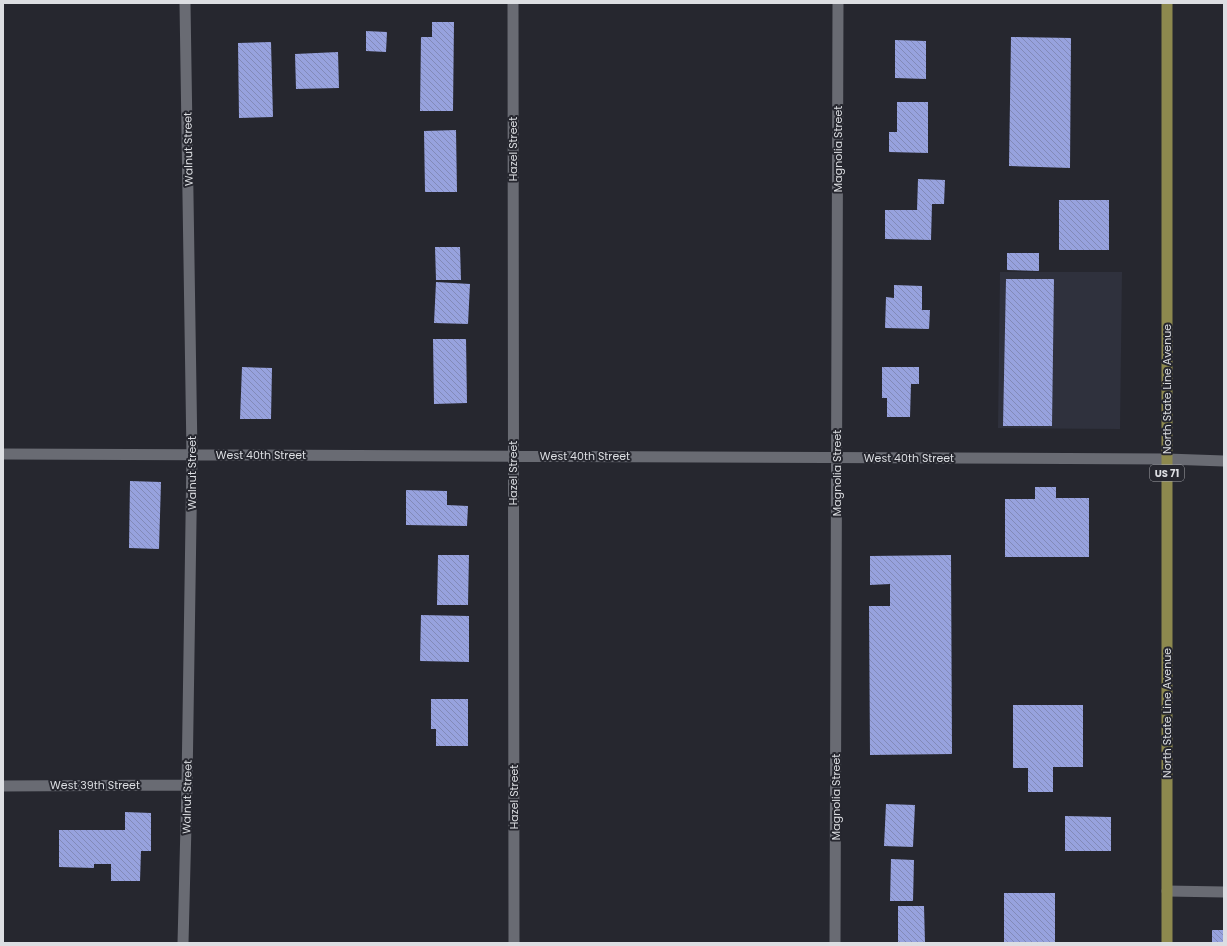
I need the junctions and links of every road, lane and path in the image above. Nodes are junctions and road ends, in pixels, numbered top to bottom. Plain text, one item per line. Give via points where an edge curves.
1 (186, 3) edge
2 (513, 3) edge
3 (838, 3) edge
4 (1167, 3) edge
5 (3, 454) edge
6 (192, 455) junction
7 (513, 456) junction
8 (837, 458) junction
9 (1167, 459) junction
10 (1224, 460) edge
11 (187, 785) junction
12 (3, 786) edge
13 (1167, 891) junction
14 (1224, 892) edge
15 (183, 943) edge
16 (514, 943) edge
17 (835, 943) edge
18 (1167, 943) edge

1 - 6 street, Walnut Street
2 - 7 street, Hazel Street
3 - 8 street, Magnolia Street
4 - 9 main road, North State Line Avenue / US 71
5 - 6 street, West 40th Street
6 - 7 street, West 40th Street
6 - 11 street, Walnut Street
7 - 8 street, West 40th Street
7 - 16 street, Hazel Street
8 - 9 street, West 40th Street
8 - 17 street, Magnolia Street
9 - 10 street, West 40th Street
9 - 13 main road, North State Line Avenue / US 71
11 - 12 street, West 39th Street
11 - 15 street, Walnut Street
13 - 14 street
13 - 18 main road, North State Line Avenue / US 71

